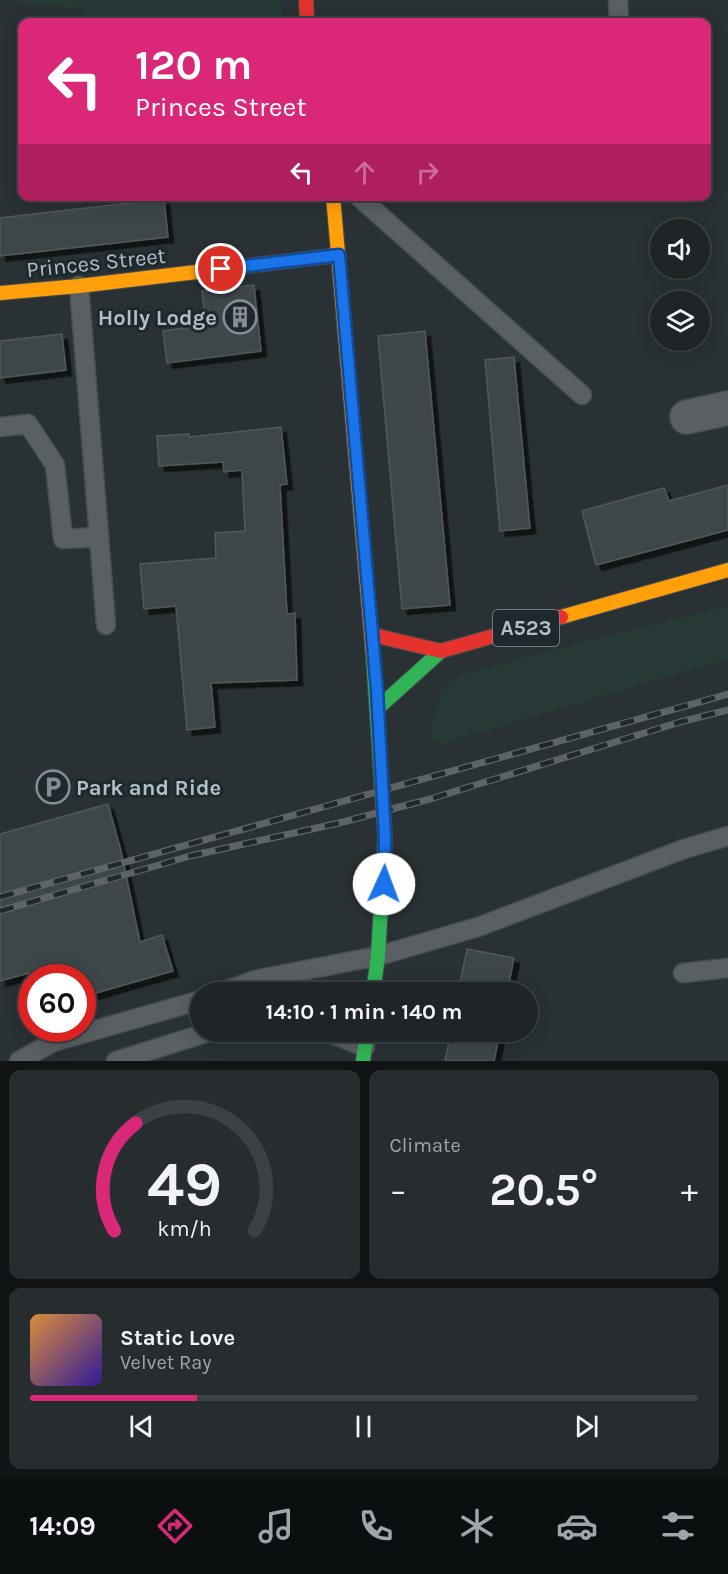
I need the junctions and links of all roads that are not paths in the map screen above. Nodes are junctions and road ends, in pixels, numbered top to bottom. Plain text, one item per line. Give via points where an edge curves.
1 (306, 0) edge
2 (618, 0) edge
3 (307, 18) edge
4 (619, 18) edge
5 (334, 201) edge
6 (364, 201) edge
7 (339, 255) junction
8 (79, 286) junction
9 (0, 293) edge
10 (582, 395) dead end
11 (728, 408) edge
12 (687, 417) dead end
13 (0, 427) edge
14 (99, 537) junction
15 (728, 570) edge
16 (106, 625) dead end
17 (373, 635) junction
18 (441, 651) junction
19 (378, 708) junction
20 (728, 836) edge
21 (378, 956) junction
22 (728, 968) edge
23 (683, 973) dead end
24 (250, 982) edge
25 (374, 982) edge
26 (190, 1003) edge
27 (190, 1038) edge
28 (19, 1061) edge
29 (116, 1061) edge

1 - 3 main road
2 - 4 lane
5 - 7 main road
6 - 10 lane
7 - 8 main road, Princes Street
7 - 17 main road
8 - 9 main road, Princes Street
8 - 14 lane
11 - 12 street
13 - 14 lane via 28,424 55,465 63,539
14 - 16 lane
15 - 18 main road, A523
17 - 18 main road, A523
17 - 19 main road
18 - 19 main road, A523
19 - 21 main road via 385,837
20 - 21 lane via 478,927
21 - 24 lane
21 - 25 main road
22 - 23 lane
26 - 28 lane via 53,1042
27 - 29 lane

